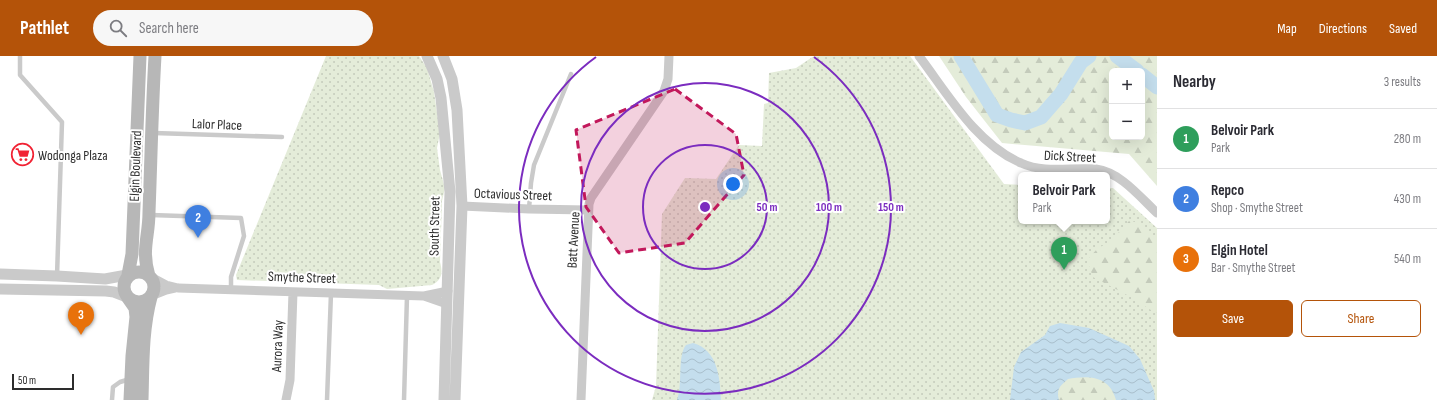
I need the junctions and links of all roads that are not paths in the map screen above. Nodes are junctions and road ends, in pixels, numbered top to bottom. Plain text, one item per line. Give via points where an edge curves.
1 (20, 56) edge
2 (140, 56) edge
3 (155, 56) edge
4 (427, 56) edge
5 (442, 56) edge
6 (669, 56) edge
7 (919, 56) edge
8 (571, 74) dead end
9 (152, 133) junction
10 (282, 137) dead end
11 (1104, 172) edge
12 (1110, 174) edge
13 (450, 205) junction
14 (462, 206) junction
15 (529, 209) junction
16 (588, 210) junction
17 (1157, 212) edge
18 (149, 215) junction
19 (4, 275) edge
20 (128, 275) junction
21 (57, 276) junction
22 (150, 277) junction
23 (178, 288) junction
24 (4, 289) edge
25 (230, 290) junction
26 (57, 291) junction
27 (448, 291) junction
28 (293, 292) junction
29 (331, 293) junction
30 (151, 296) junction
31 (407, 296) junction
32 (424, 296) junction
33 (127, 297) junction
34 (458, 297) junction
35 (447, 304) junction
36 (130, 378) junction
37 (112, 400) edge
38 (130, 400) edge
39 (142, 400) edge
40 (286, 400) edge
41 (327, 400) edge
42 (404, 400) edge
43 (444, 400) edge
44 (455, 400) edge
45 (581, 400) edge

1 - 21 lane via 20,75 62,122
2 - 20 main road, Elgin Boulevard via 132,254
3 - 9 main road, Elgin Boulevard
4 - 13 street, South Street via 437,79 441,98
5 - 14 street, South Street via 452,79 458,110
6 - 16 street, Batt Avenue via 668,79 664,91 591,198
7 - 11 street, Dick Street via 968,121 1004,155 1045,170 1097,169
8 - 15 lane via 534,165
9 - 10 lane, Lalor Place
9 - 18 main road, Elgin Boulevard
12 - 17 street, Dick Street
13 - 14 street
13 - 27 street, South Street
14 - 15 street, Octavious Street
14 - 34 street, South Street
15 - 16 street, Octavious Street
16 - 45 street, Batt Avenue
18 - 22 main road, Elgin Boulevard via 145,250
18 - 25 lane via 242,218 244,236 231,277
19 - 21 street
19 - 24 street
20 - 21 street via 105,279
20 - 22 main road via 140,272
20 - 33 main road via 123,286
21 - 26 street
22 - 23 street, Smythe Street
22 - 30 main road via 154,288
23 - 25 street, Smythe Street
23 - 30 street, Smythe Street
24 - 26 street
25 - 28 street, Smythe Street
26 - 33 street via 109,292
27 - 32 street, Smythe Street
27 - 34 street
27 - 35 street, South Street
28 - 29 street, Smythe Street
28 - 40 street, Aurora Way via 290,380
29 - 31 street, Smythe Street
29 - 41 lane
30 - 33 main road via 139,302
30 - 39 main road via 144,343
31 - 32 street, Smythe Street
31 - 42 lane
32 - 35 street, Smythe Street
33 - 36 main road via 134,305 136,314
34 - 35 street
34 - 44 street, South Street
35 - 43 street, South Street
36 - 37 lane via 113,386
36 - 38 main road

